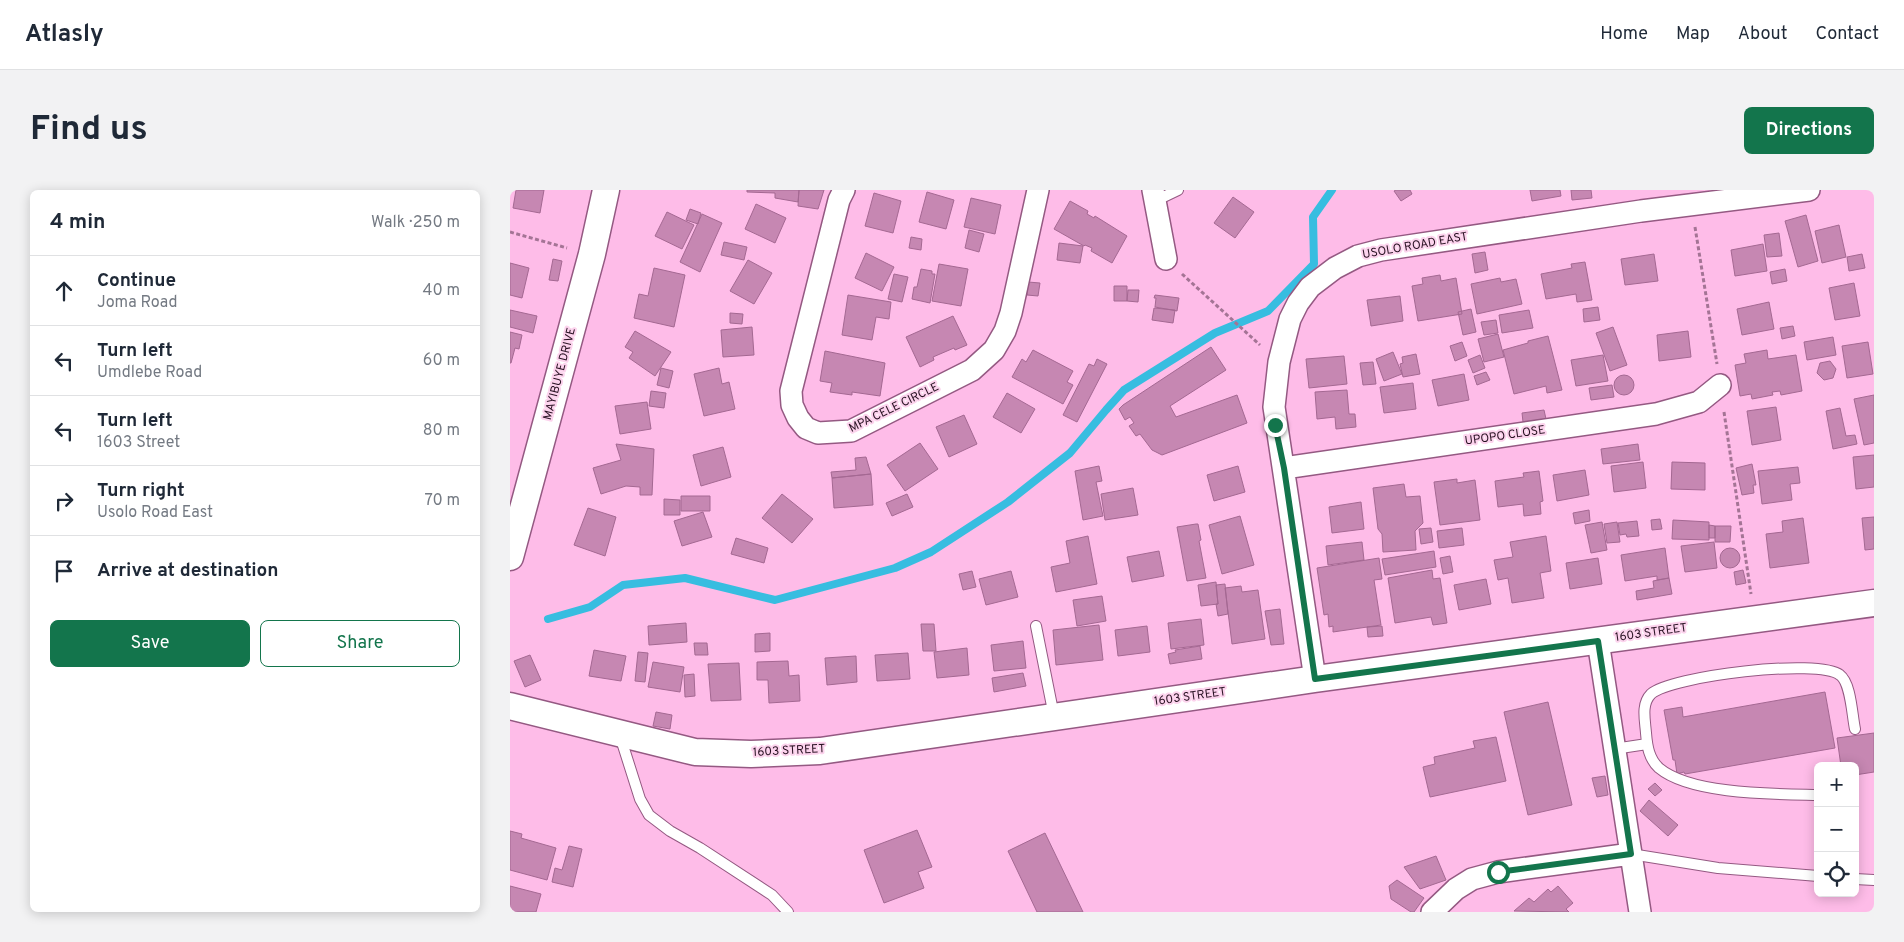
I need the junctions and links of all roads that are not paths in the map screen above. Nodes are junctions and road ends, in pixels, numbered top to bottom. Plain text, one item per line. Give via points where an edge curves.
1 (606, 190) edge
2 (844, 190) edge
3 (1038, 190) edge
4 (1178, 190) edge
5 (1809, 190) edge
6 (1154, 196) edge
7 (1166, 259) road end
8 (1720, 385) dead end
9 (1284, 468) junction
10 (510, 557) edge
11 (1874, 603) edge
12 (1036, 626) dead end
13 (1598, 641) junction
14 (1315, 679) junction
15 (510, 706) edge
16 (1054, 717) junction
17 (1854, 729) dead end
18 (619, 733) junction
19 (1647, 744) junction
20 (1614, 749) junction
21 (1814, 795) edge
22 (1631, 854) junction
23 (1814, 876) edge
24 (1859, 879) edge
25 (1874, 880) edge
26 (788, 912) edge
27 (1432, 912) edge
28 (1640, 912) edge

1 - 10 street, MAYIBUYE DRIVE via 592,254
2 - 3 street, MPA CELE CIRCLE via 791,390 792,405 798,418 806,428 818,433 850,431 972,370 994,350 1006,331 1011,313
4 - 6 lane
5 - 9 street, USOLO ROAD EAST via 1641,211 1381,250 1358,256 1335,268 1310,287 1290,319 1274,407
6 - 7 street
8 - 9 street, UPOPO CLOSE via 1699,402 1656,414
9 - 14 street, USOLO ROAD EAST
11 - 13 street, 1603 STREET
12 - 16 lane
13 - 14 street, 1603 STREET
13 - 20 street
14 - 16 street, 1603 STREET
15 - 18 street, 1603 STREET
16 - 18 street, 1603 STREET via 820,751 752,754 694,752
17 - 19 lane via 1847,686 1840,674 1816,667 1772,667 1682,681 1660,688 1646,703
18 - 26 lane via 640,798 649,815 772,895
19 - 20 lane
19 - 21 lane via 1651,758 1659,768 1679,779 1714,788
20 - 22 street
22 - 23 lane via 1718,868
22 - 27 street via 1498,872 1472,879
22 - 28 street
24 - 25 lane

